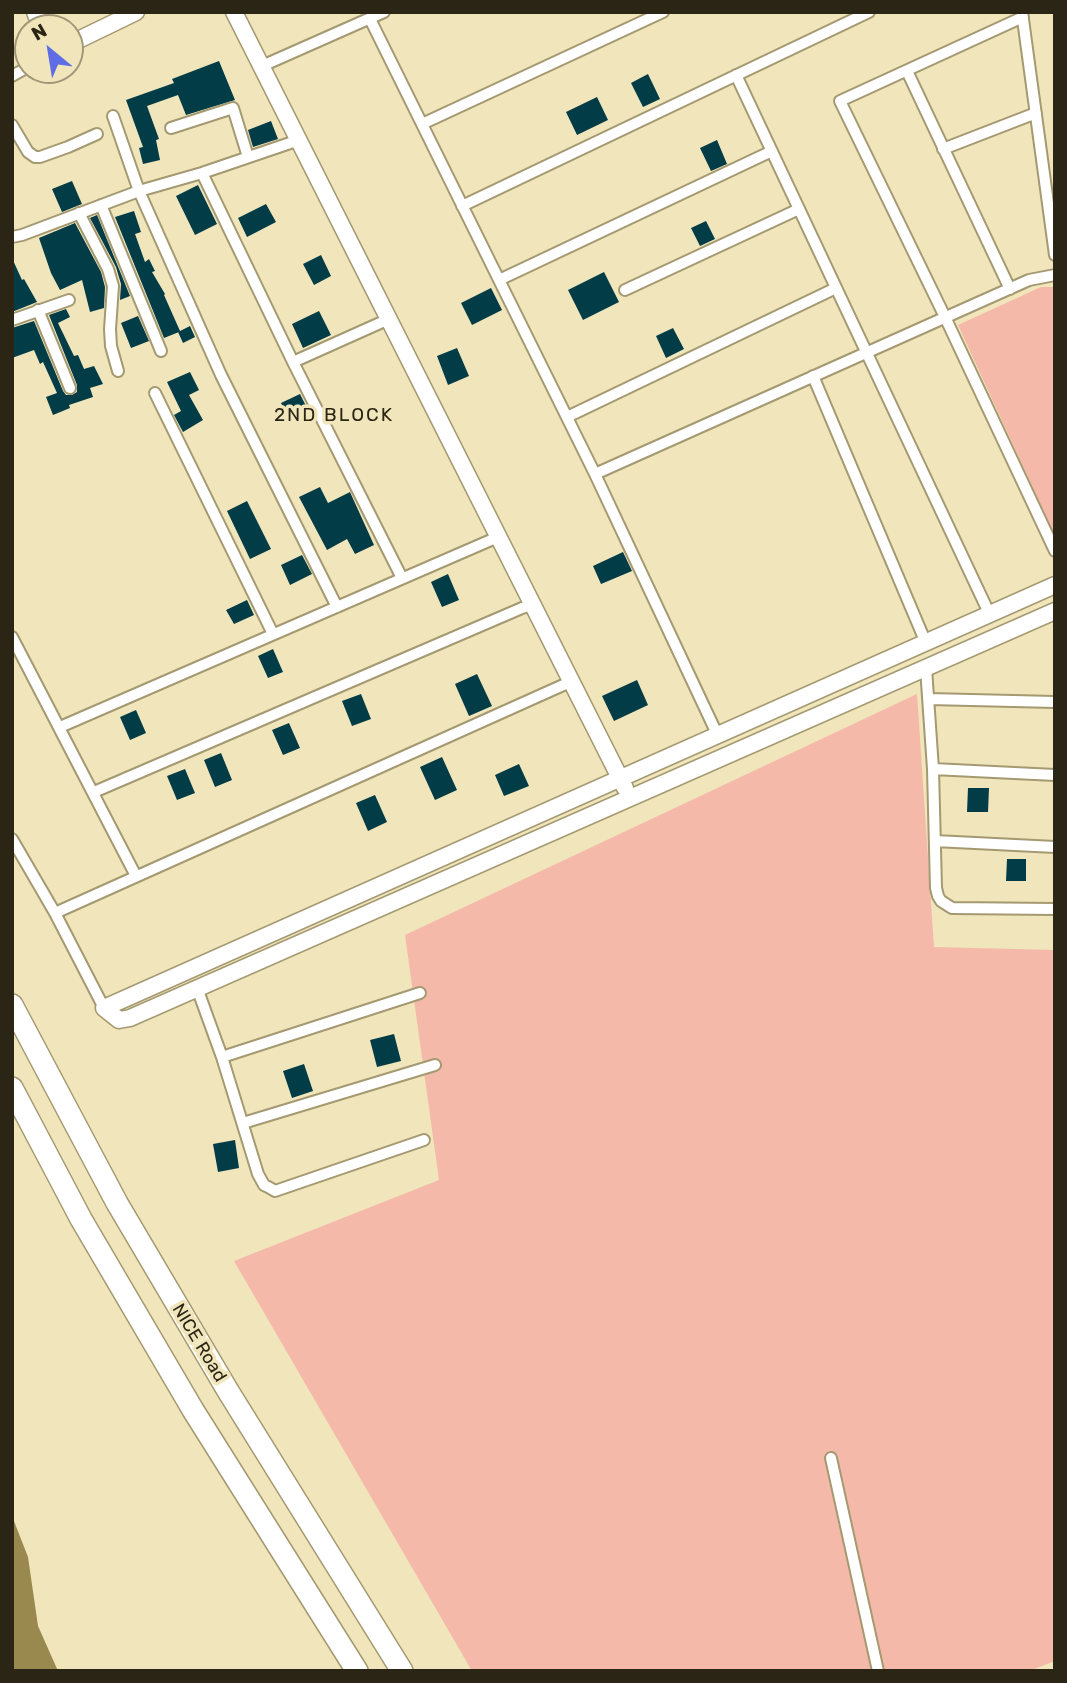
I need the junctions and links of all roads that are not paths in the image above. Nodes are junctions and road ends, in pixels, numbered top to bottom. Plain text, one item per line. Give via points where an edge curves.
1 (136, 12) edge
2 (234, 12) edge
3 (384, 12) edge
4 (663, 12) edge
5 (869, 12) edge
6 (1023, 14) edge
7 (370, 19) junction
8 (84, 37) edge
9 (262, 66) junction
10 (907, 71) junction
11 (736, 75) junction
12 (1036, 113) junction
13 (113, 117) dead end
14 (422, 124) junction
15 (12, 125) edge
16 (171, 128) dead end
17 (97, 134) dead end
18 (299, 140) junction
19 (943, 149) junction
20 (772, 151) junction
21 (248, 157) junction
22 (202, 173) junction
23 (139, 191) junction
24 (101, 205) junction
25 (462, 206) junction
26 (799, 208) junction
27 (79, 213) junction
28 (12, 237) edge
29 (1055, 255) edge
30 (1055, 275) edge
31 (499, 280) junction
32 (836, 288) junction
33 (1010, 289) junction
34 (625, 290) dead end
35 (69, 300) dead end
36 (38, 310) junction
37 (945, 317) junction
38 (388, 319) junction
39 (12, 320) edge
40 (161, 351) dead end
41 (867, 352) junction
42 (293, 362) junction
43 (118, 371) dead end
44 (813, 376) junction
45 (70, 388) dead end
46 (155, 393) dead end
47 (567, 417) junction
48 (595, 474) junction
49 (498, 537) junction
50 (1055, 551) edge
51 (402, 578) junction
52 (1055, 585) edge
53 (532, 605) junction
54 (337, 607) junction
55 (1055, 611) edge
56 (990, 615) junction
57 (273, 634) junction
58 (12, 636) edge
59 (926, 643) junction
60 (926, 668) junction
61 (570, 682) junction
62 (929, 699) junction
63 (1055, 702) edge
64 (60, 727) junction
65 (718, 736) junction
66 (933, 769) junction
67 (1055, 775) edge
68 (620, 779) junction
69 (94, 792) junction
70 (630, 798) junction
71 (12, 839) edge
72 (935, 841) junction
73 (1055, 847) edge
74 (136, 876) junction
75 (1055, 909) edge
76 (55, 914) junction
77 (197, 988) junction
78 (420, 993) dead end
79 (12, 1005) edge
80 (104, 1008) junction
81 (222, 1057) junction
82 (435, 1065) dead end
83 (12, 1088) edge
84 (243, 1123) junction
85 (424, 1140) dead end
86 (831, 1458) dead end
87 (357, 1671) edge
88 (402, 1671) edge
89 (878, 1671) edge

1 - 8 street
2 - 9 street
3 - 7 street
4 - 14 street
5 - 11 street
6 - 10 street
6 - 12 street
7 - 9 street
7 - 14 street
9 - 18 street
10 - 19 street
10 - 37 street via 840,101
11 - 20 street
11 - 25 street
12 - 19 street
12 - 29 street
13 - 23 street
14 - 25 street
15 - 17 street via 35,157
16 - 21 street via 233,107
18 - 21 street
18 - 38 street
19 - 33 street
20 - 26 street
20 - 31 street
21 - 22 street
22 - 23 street
22 - 42 street
23 - 24 street
23 - 54 street via 221,375
24 - 27 street
24 - 40 street
25 - 31 street
26 - 32 street
26 - 34 street
27 - 28 street
27 - 43 street via 111,280 111,346
30 - 33 street
31 - 47 street
32 - 41 street
32 - 47 street
33 - 37 street
35 - 36 street
36 - 39 street
36 - 45 street
37 - 41 street
37 - 50 street
38 - 42 street
38 - 49 street
41 - 44 street
41 - 56 street
42 - 51 street
44 - 48 street
44 - 59 street
46 - 57 street
47 - 48 street
48 - 65 street
49 - 51 street
49 - 53 street
51 - 54 street
52 - 56 street
53 - 61 street
53 - 69 street
54 - 57 street
55 - 60 street
56 - 59 street
57 - 64 street
58 - 64 street
59 - 65 street
60 - 62 street
60 - 70 street
61 - 68 street
61 - 74 street
62 - 63 street
62 - 66 street
64 - 69 street
65 - 68 street
66 - 67 street
66 - 72 street
68 - 70 street
68 - 80 street
69 - 74 street
70 - 77 street
71 - 76 street
72 - 73 street
72 - 75 street via 936,888 941,901 951,908
74 - 76 street
76 - 80 street
77 - 80 street via 130,1018 119,1020
77 - 81 street
78 - 81 street
79 - 88 highway, NICE Road via 124,1215
81 - 84 street
82 - 84 street
83 - 87 highway via 81,1219 193,1410
84 - 85 street via 260,1178 275,1191
86 - 89 street

